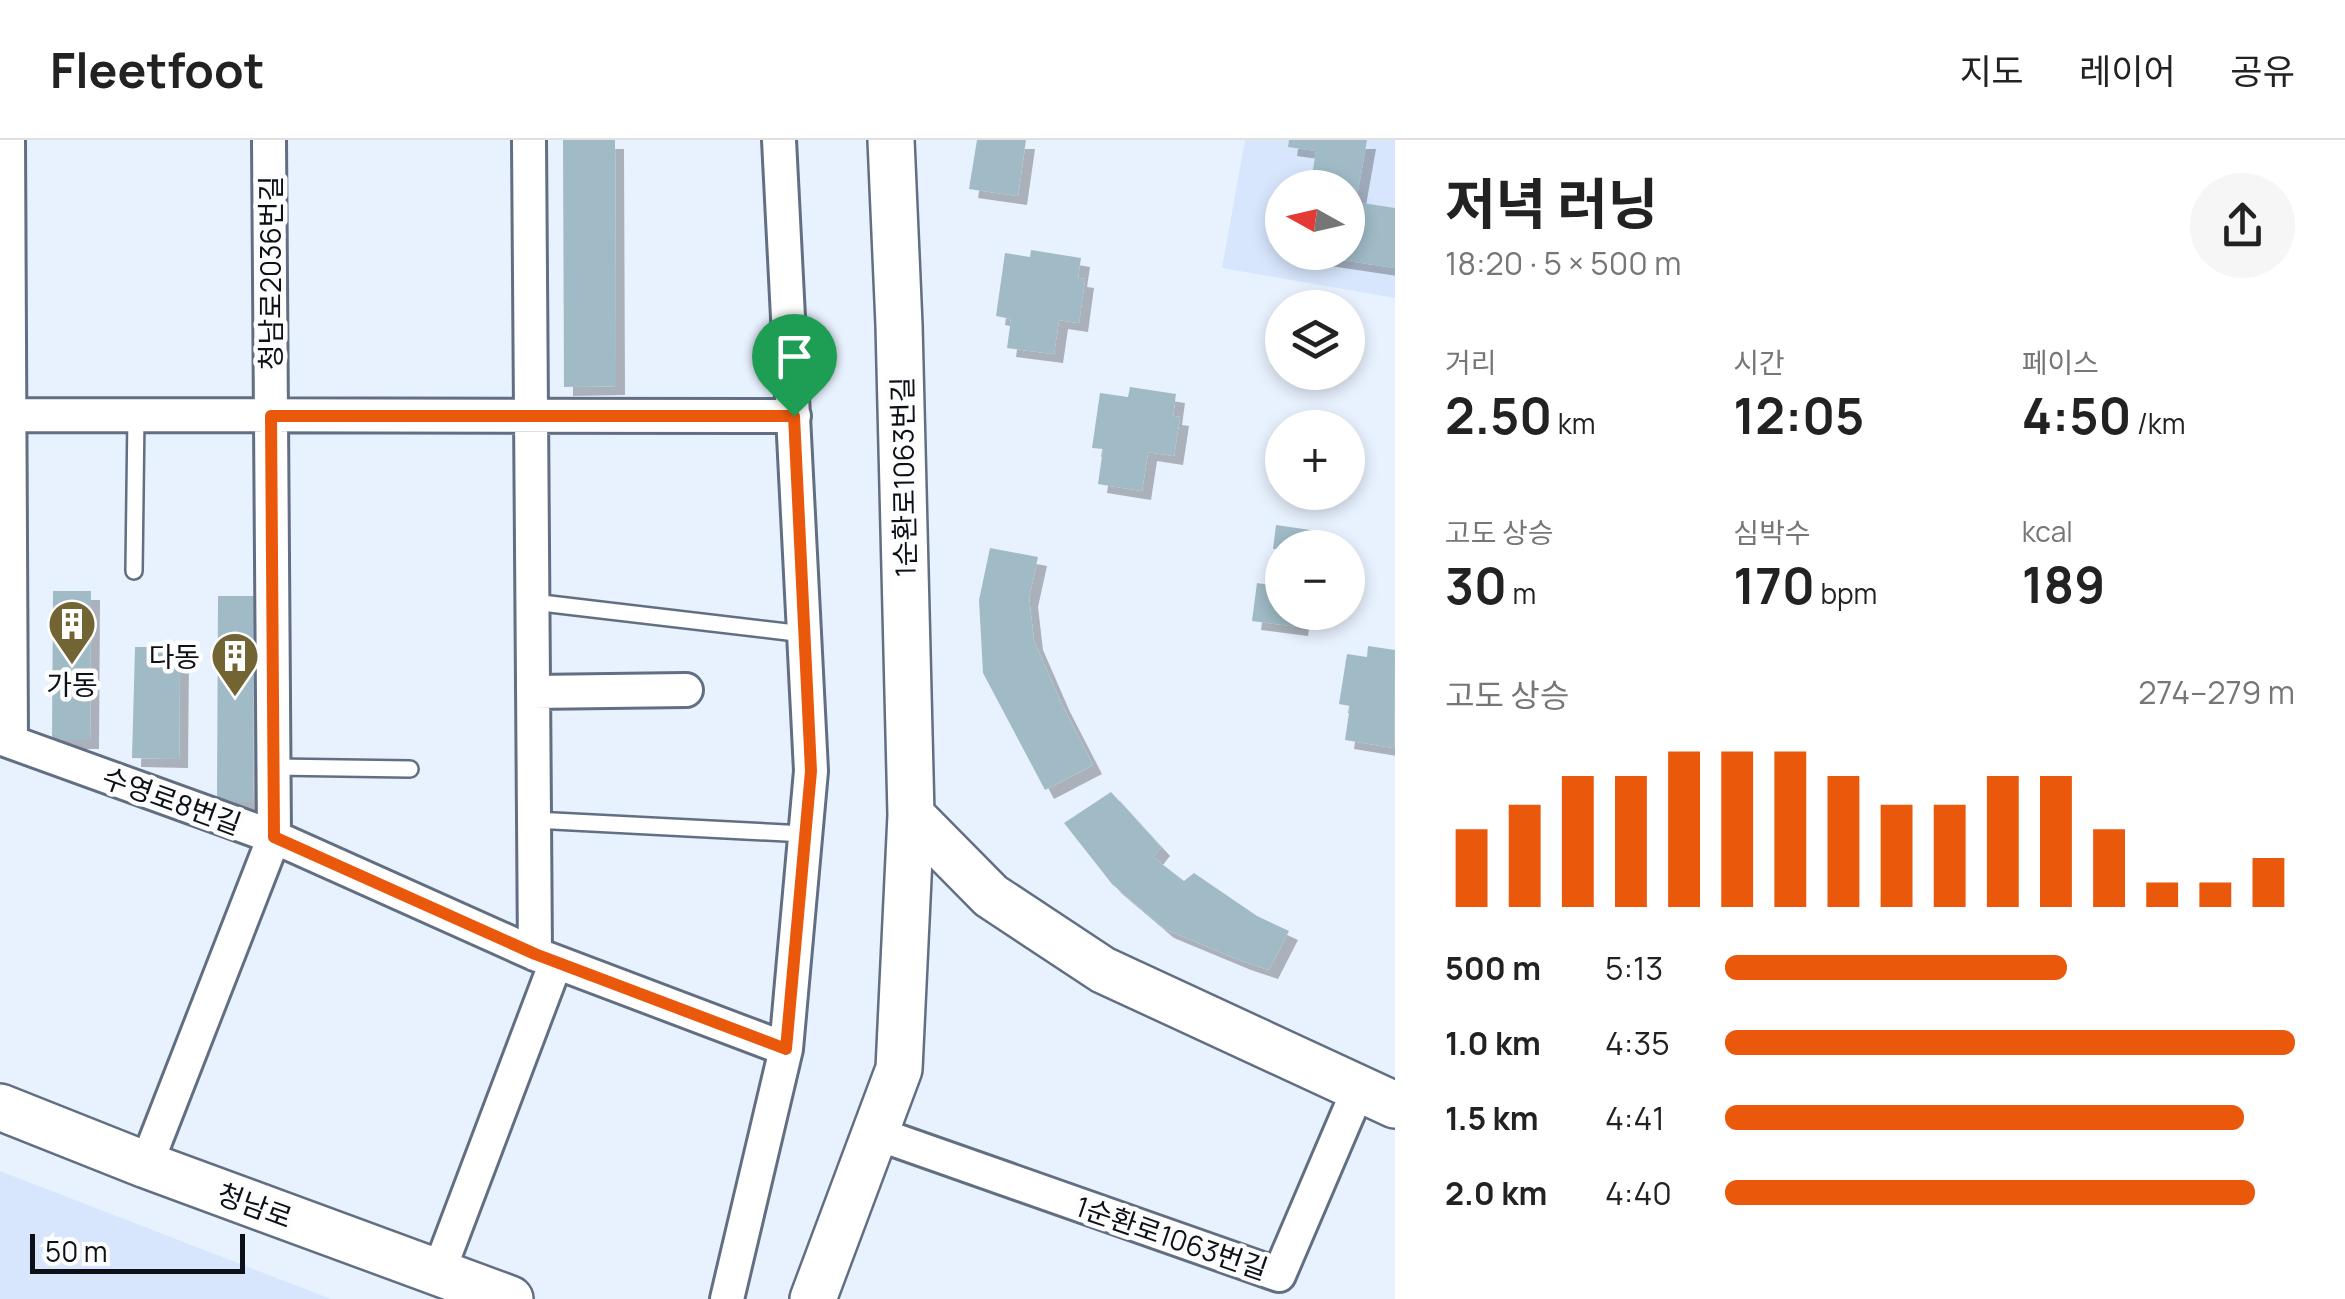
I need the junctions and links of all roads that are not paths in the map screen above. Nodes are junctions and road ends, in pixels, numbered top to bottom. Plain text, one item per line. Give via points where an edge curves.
1 (8, 140) edge
2 (269, 140) edge
3 (530, 140) edge
4 (779, 140) edge
5 (890, 140) edge
6 (5, 415) edge
7 (136, 415) junction
8 (271, 416) junction
9 (531, 416) junction
10 (794, 416) junction
11 (134, 570) dead end
12 (532, 602) junction
13 (804, 634) junction
14 (686, 690) dead end
15 (533, 692) junction
16 (5, 740) edge
17 (274, 766) junction
18 (410, 769) dead end
19 (911, 814) junction
20 (534, 820) junction
21 (805, 834) junction
22 (274, 837) junction
23 (546, 958) junction
24 (786, 1049) junction
25 (1377, 1097) edge
26 (0, 1107) edge
27 (875, 1133) junction
28 (146, 1166) junction
29 (439, 1271) junction
30 (510, 1299) edge
31 (727, 1299) edge
32 (814, 1299) edge

1 - 6 street
2 - 8 street, 청남로2036번길
3 - 9 street
4 - 10 street
5 - 19 street, 1순환로1063번길
6 - 7 street
6 - 16 street
7 - 8 street
7 - 11 lane
8 - 9 street
8 - 17 street, 청남로2036번길
9 - 10 street
9 - 12 street
10 - 13 street
12 - 13 lane
12 - 15 street
13 - 21 street via 811,771
14 - 15 street
15 - 20 street
16 - 22 street, 수영로8번길
17 - 18 lane
17 - 22 street, 청남로2036번길
19 - 25 street, 1순환로1063번길 via 990,896 1103,970
19 - 27 street, 1순환로1063번길 via 898,1068
20 - 21 lane
20 - 23 street
21 - 24 street
22 - 23 street, 수영로8번길
22 - 28 street, 청남로2036번길
23 - 24 street, 수영로8번길
23 - 29 street
24 - 31 street
25 - 27 street, 1순환로1063번길 via 1279,1275
26 - 28 street, 청남로
27 - 32 street, 1순환로1063번길
28 - 29 street, 청남로
29 - 30 street, 청남로

